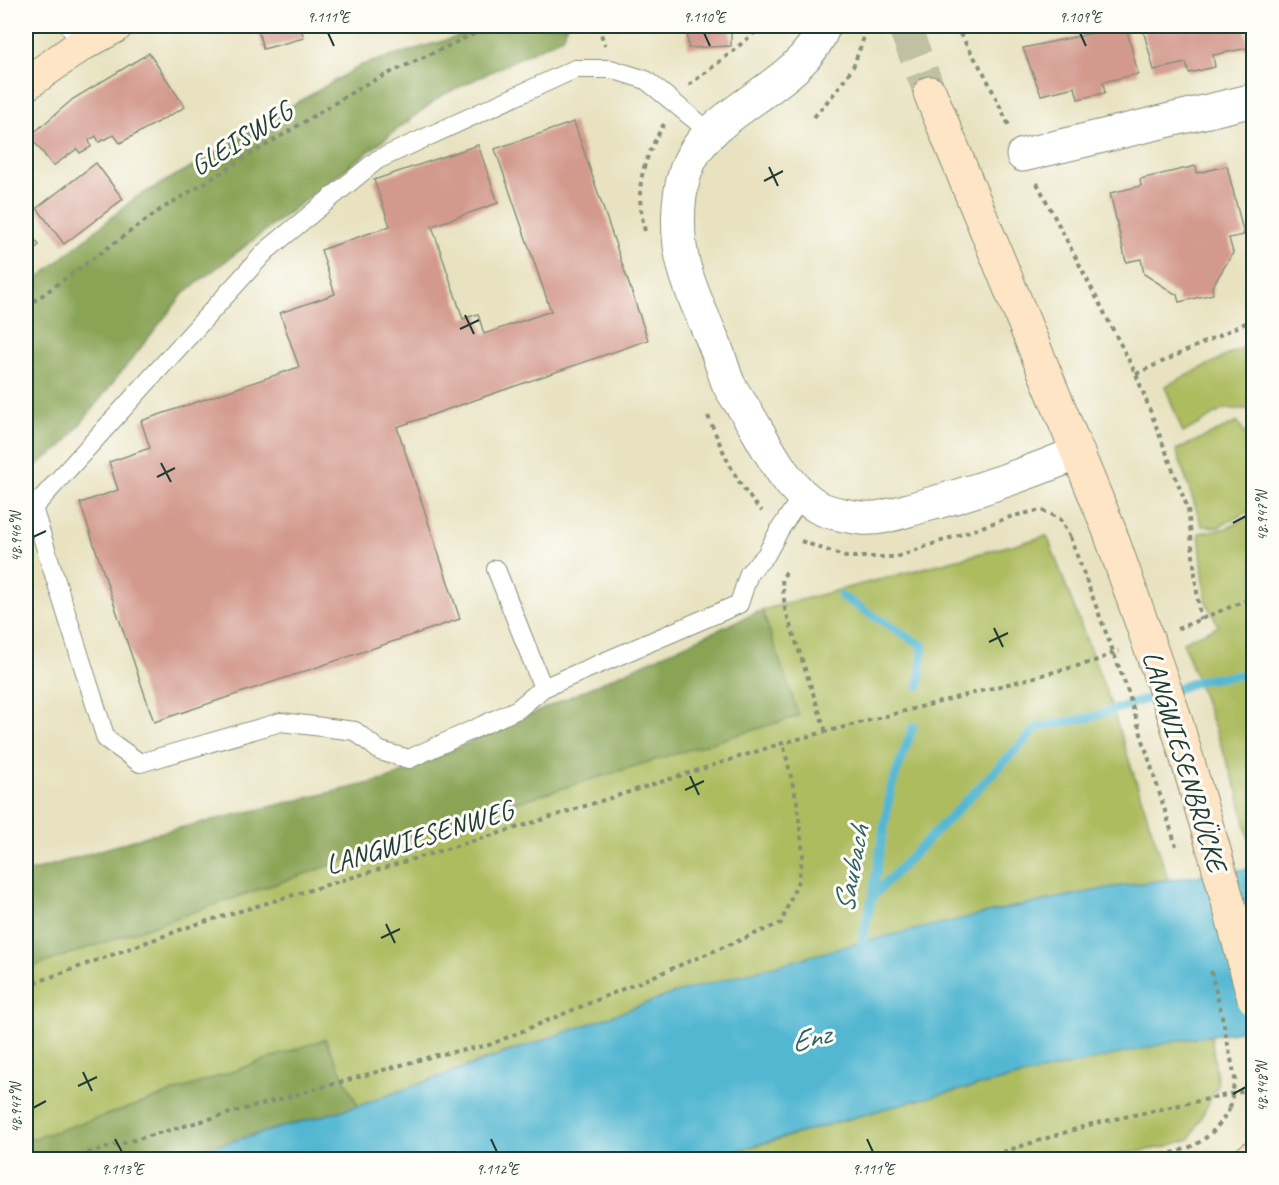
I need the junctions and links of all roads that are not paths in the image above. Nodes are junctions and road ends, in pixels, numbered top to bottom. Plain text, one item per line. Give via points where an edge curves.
1 (116, 26) edge
2 (824, 26) edge
3 (75, 35) edge
4 (26, 84) edge
5 (930, 93) tunnel mouth
6 (1254, 100) edge
7 (711, 133) junction
8 (1023, 155) road end
9 (1078, 453) junction
10 (803, 495) junction
11 (496, 569) dead end
12 (543, 688) junction
13 (1254, 998) edge

1 - 3 main road
2 - 7 street via 804,60
3 - 4 main road
5 - 9 main road, LANGWIESENBRÜCKE
6 - 8 street
7 - 10 street via 697,148 681,184 680,248 693,293 729,384 783,471
7 - 12 lane via 646,80 611,69 575,69 376,160 266,251 33,508 106,739 140,763 281,722 355,731 380,751 410,759 518,709
9 - 10 street via 995,484 892,515 852,516 819,508
9 - 13 main road, LANGWIESENBRÜCKE, bridge via 1174,716
10 - 12 lane via 766,555 748,573 739,604
11 - 12 lane

